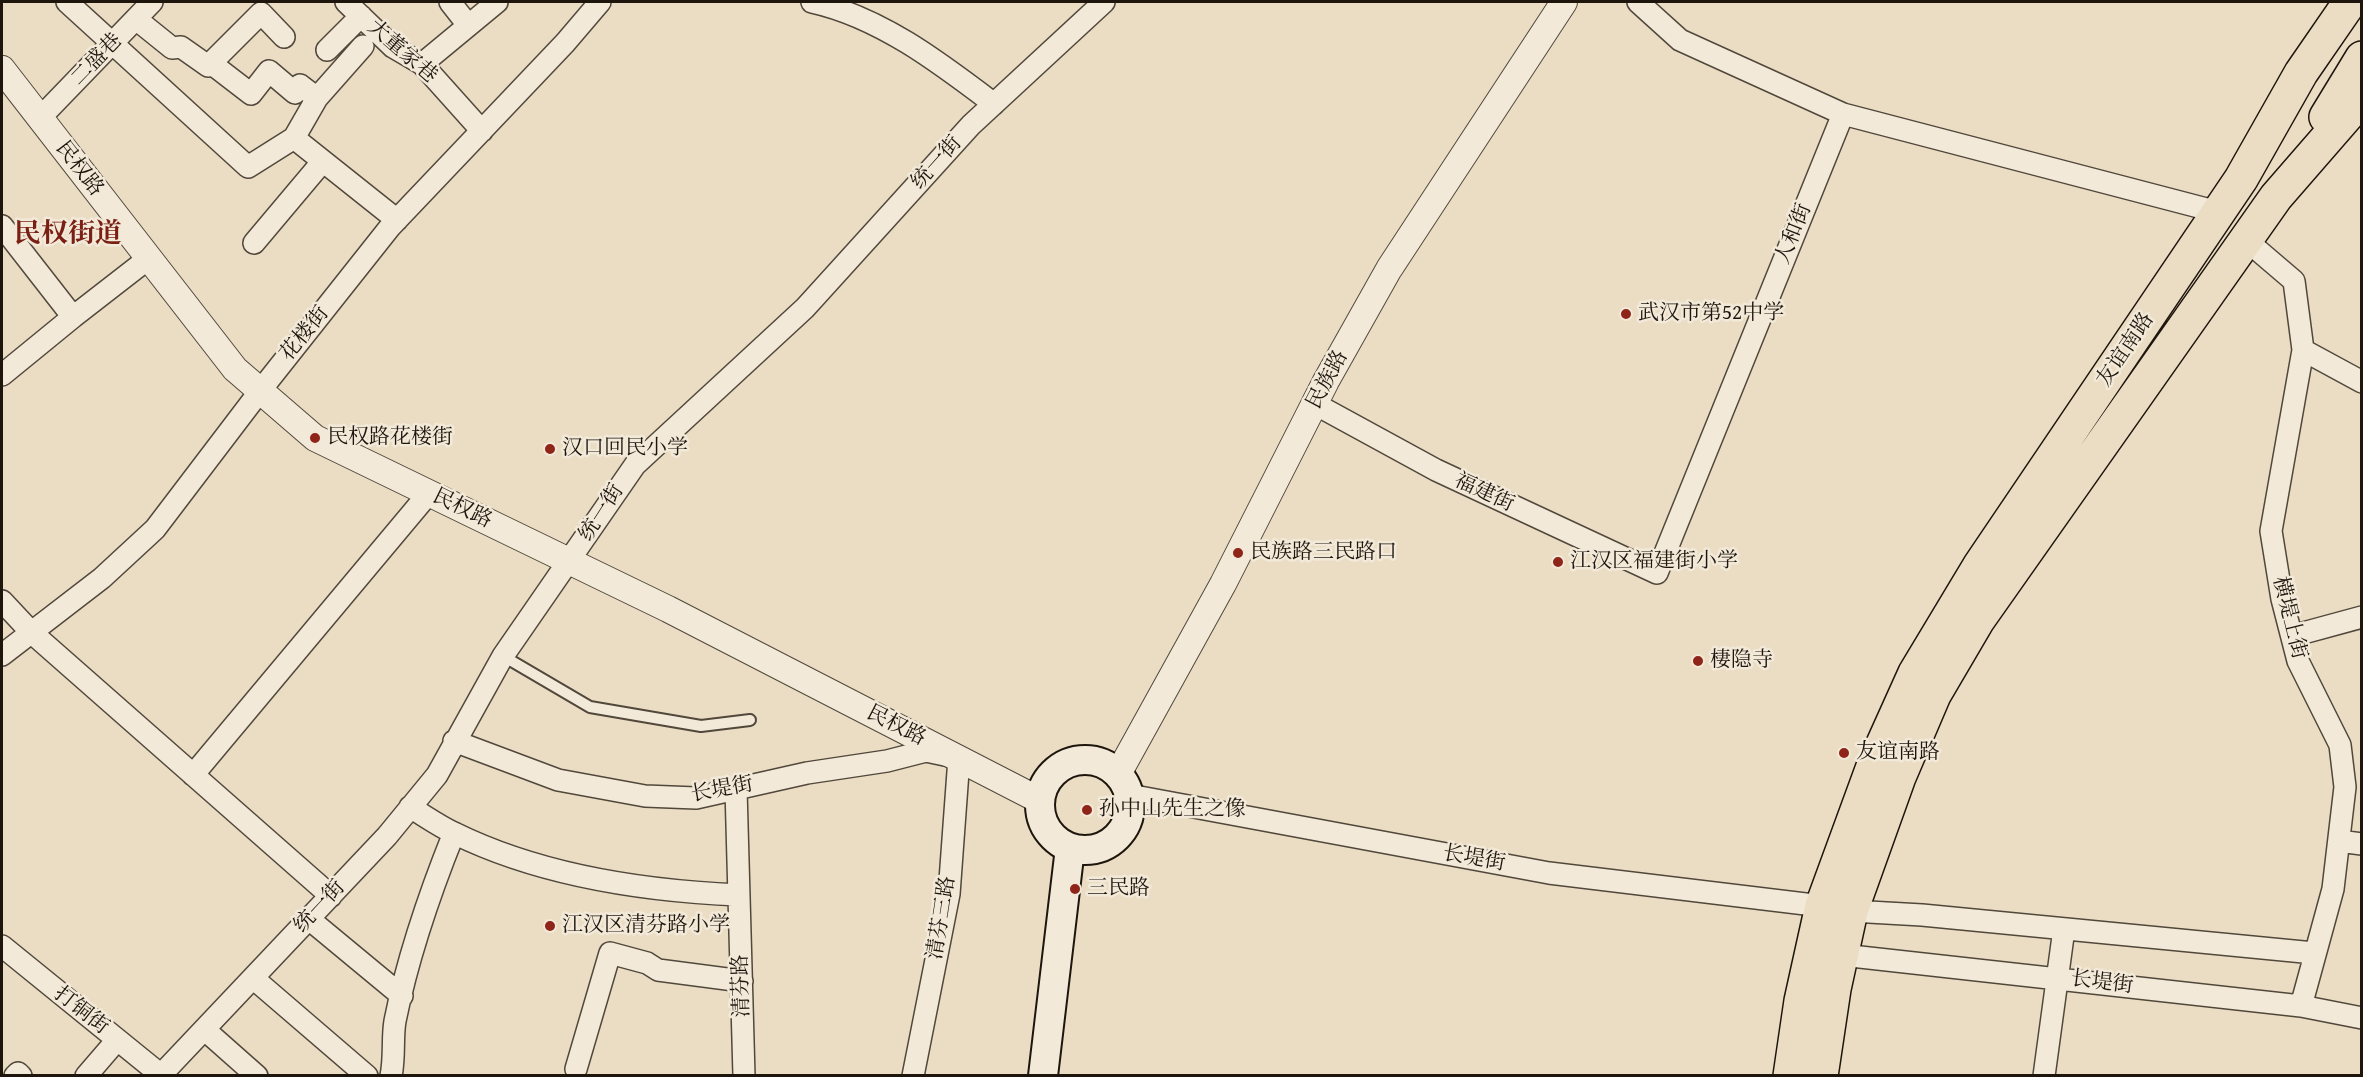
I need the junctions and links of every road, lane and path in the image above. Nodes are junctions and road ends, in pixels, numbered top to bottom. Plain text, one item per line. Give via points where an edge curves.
1 (67, 2) edge
2 (152, 2) edge
3 (346, 2) edge
4 (450, 2) edge
5 (496, 2) edge
6 (600, 2) edge
7 (812, 2) edge
8 (1104, 2) edge
9 (1564, 2) edge
10 (1638, 2) edge
11 (2350, 2) edge
12 (361, 16) junction
13 (136, 19) junction
14 (468, 25) junction
15 (284, 37) dead end
16 (2356, 43) edge
17 (113, 45) junction
18 (363, 46) dead end
19 (212, 64) junction
20 (348, 64) junction
21 (422, 64) junction
22 (2, 69) edge
23 (317, 98) junction
24 (2361, 98) edge
25 (994, 104) junction
26 (1843, 114) junction
27 (40, 118) junction
28 (482, 131) junction
29 (294, 138) junction
30 (323, 161) junction
31 (2241, 179) junction
32 (2276, 197) junction
33 (2218, 212) junction
34 (397, 220) junction
35 (2, 226) edge
36 (2246, 240) junction
37 (254, 243) dead end
38 (149, 258) junction
39 (73, 317) junction
40 (2302, 350) junction
41 (2, 375) edge
42 (2361, 382) edge
43 (260, 391) junction
44 (1315, 404) junction
45 (429, 493) junction
46 (570, 561) junction
47 (1658, 573) joint
48 (2, 601) edge
49 (2361, 616) edge
50 (31, 632) junction
51 (2292, 636) junction
52 (2, 655) edge
53 (503, 656) junction
54 (750, 720) dead end
55 (454, 741) junction
56 (959, 758) junction
57 (193, 775) junction
58 (1124, 785) junction
59 (736, 789) junction
60 (1041, 801) junction
61 (410, 807) junction
62 (454, 833) junction
63 (2339, 841) junction
64 (2361, 844) edge
65 (1070, 848) junction
66 (331, 896) junction
67 (739, 896) junction
68 (1836, 909) junction
69 (309, 919) junction
70 (2064, 929) junction
71 (2, 946) edge
72 (2314, 953) junction
73 (1842, 955) junction
74 (2057, 977) junction
75 (253, 978) junction
76 (741, 981) junction
77 (402, 996) junction
78 (2301, 1006) junction
79 (2361, 1018) edge
80 (205, 1030) junction
81 (117, 1040) junction
82 (576, 1069) dead end
83 (2, 1072) edge
84 (160, 1075) edge
85 (5, 1076) edge
86 (15, 1076) edge
87 (21, 1076) edge
88 (86, 1076) edge
89 (257, 1076) edge
90 (367, 1076) edge
91 (391, 1076) edge
92 (744, 1076) edge
93 (913, 1076) edge
94 (1043, 1076) edge
95 (1790, 1076) edge
96 (1821, 1076) edge
97 (2044, 1076) edge

1 - 17 street
2 - 13 street, 二盛巷
3 - 12 street, 大董家巷
4 - 14 street
5 - 14 street
6 - 28 street, 花楼街
7 - 25 street via 839,8 900,39
8 - 25 street, 统一街
9 - 44 street, 民族路 via 1389,269
10 - 26 street via 1680,40
11 - 31 main road, 友谊南路 via 2301,73
12 - 20 street via 329,48
12 - 21 street, 大董家巷 via 393,47
13 - 17 street, 二盛巷
13 - 19 street via 172,48 181,47 208,66
14 - 21 street
15 - 19 street via 261,13
16 - 31 main road
16 - 32 main road
17 - 27 street, 二盛巷
17 - 29 street via 248,167
18 - 20 street
19 - 23 street via 251,94 269,71 295,93 300,86
20 - 23 street
21 - 28 street, 大董家巷
22 - 27 street, 民权路
23 - 29 street
24 - 32 main road, 友谊南路
25 - 46 street, 统一街 via 805,308 635,465
26 - 33 street
26 - 47 street, 人和街
27 - 38 street, 民权路
28 - 34 street, 花楼街
29 - 30 street
30 - 34 street
30 - 37 street
31 - 33 main road, 友谊南路
32 - 36 main road, 友谊南路
33 - 68 main road, 友谊南路 via 1980,565 1915,673 1874,764
34 - 43 street, 花楼街
35 - 39 street
36 - 40 street, 横堤上街 via 2294,281
36 - 68 main road, 友谊南路 via 1978,620 1934,695
38 - 39 street
38 - 43 street, 民权路 via 235,369
39 - 41 street
40 - 42 street
40 - 51 street, 横堤上街 via 2271,531
43 - 45 street, 民权路 via 315,438
43 - 50 street, 花楼街 via 155,528 102,578
44 - 47 street, 福建街 via 1436,470
44 - 58 street, 民族路
45 - 46 street, 民权路
45 - 57 street
46 - 53 street, 统一街
46 - 56 street, 民权路
48 - 50 street
49 - 51 street
50 - 52 street, 花楼街
50 - 57 street
51 - 63 street, 横堤上街 via 2298,661 2340,745 2345,787
53 - 54 lane via 590,707 701,726
53 - 55 street, 统一街
55 - 59 street, 长堤街 via 558,780 645,796 696,798
55 - 61 street, 统一街 via 437,775
56 - 59 street, 长堤街 via 926,751
56 - 60 street, 民权路
56 - 93 street, 清芬三路 via 949,894
57 - 66 street
58 - 60 main road via 1102,763 1087,760 1064,765 1050,776 1042,789
58 - 65 main road via 1131,812 1117,838 1095,849
58 - 68 street, 长堤街 via 1550,873
59 - 67 street, 清芬路
60 - 65 main road via 1040,814 1048,832
61 - 62 street
61 - 66 street, 统一街
62 - 67 street via 551,870 686,893
62 - 77 street via 435,880
63 - 64 street
63 - 72 street, 横堤上街 via 2333,890
65 - 94 main road
66 - 69 street, 统一街
67 - 76 street, 清芬路
68 - 70 street, 长堤街
68 - 73 main road, 友谊南路
68 - 95 main road, 友谊南路 via 1801,1002
69 - 75 street, 统一街
69 - 77 street
70 - 72 street, 长堤街
70 - 74 street
71 - 81 street, 打铜街
72 - 78 street, 横堤上街
73 - 74 street, 长堤街
73 - 96 main road, 友谊南路
74 - 78 street, 长堤街
74 - 97 street
75 - 80 street, 统一街
75 - 90 street
76 - 82 street via 658,970 610,953
76 - 92 street, 清芬路
77 - 91 street via 394,1023
78 - 79 street, 长堤街
80 - 84 street, 统一街
80 - 89 street
81 - 84 street, 打铜街
81 - 88 street
83 - 85 street
86 - 87 street

